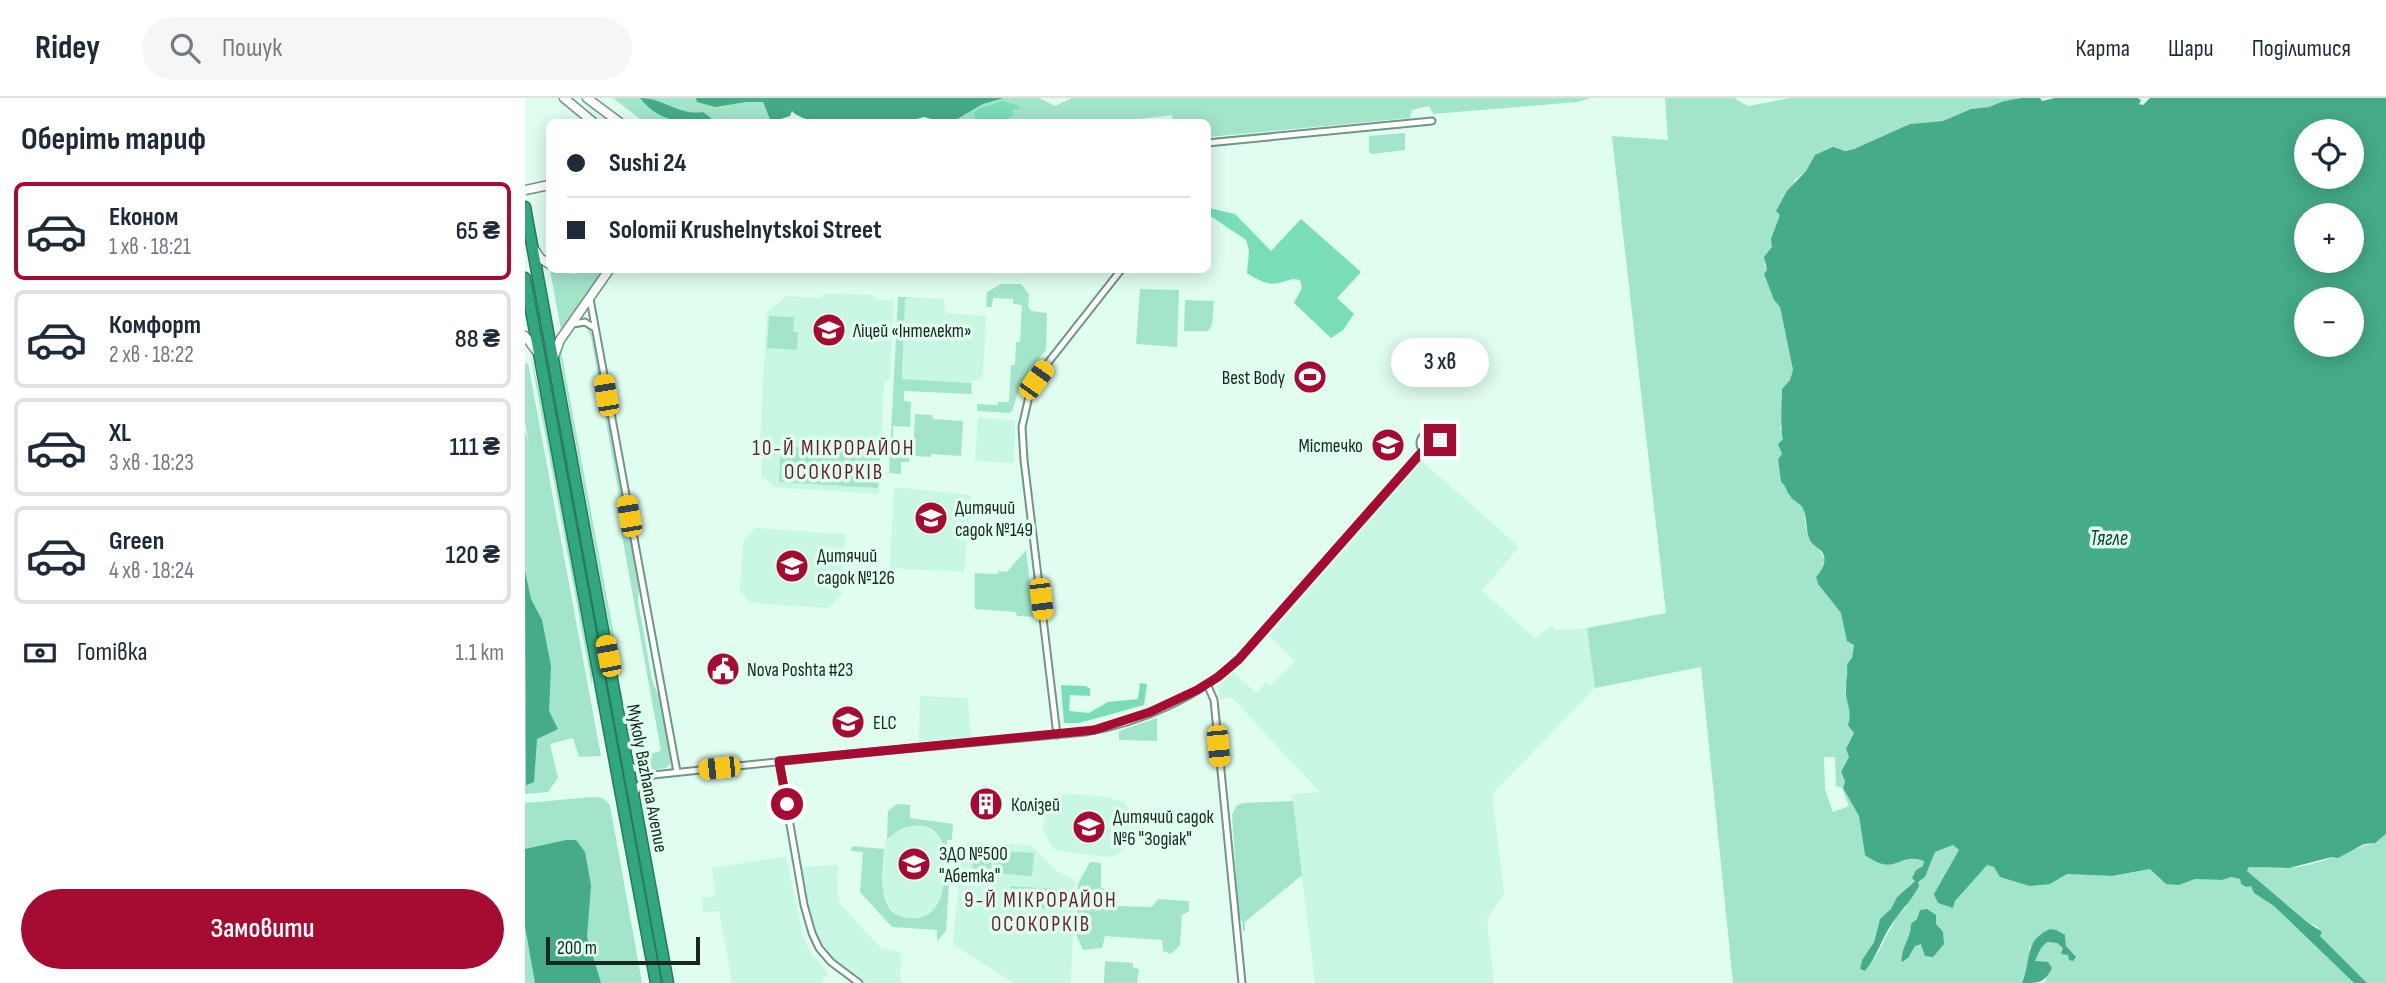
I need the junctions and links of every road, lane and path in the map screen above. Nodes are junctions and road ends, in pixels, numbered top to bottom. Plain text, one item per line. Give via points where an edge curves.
1 (564, 98) edge
2 (587, 98) edge
3 (589, 119) edge
4 (615, 119) edge
5 (1432, 121) dead end
6 (1211, 143) edge
7 (546, 186) edge
8 (525, 190) edge
9 (525, 207) edge
10 (532, 244) junction
11 (546, 262) edge
12 (607, 273) edge
13 (1119, 273) edge
14 (525, 278) edge
15 (590, 296) junction
16 (568, 328) junction
17 (594, 328) junction
18 (525, 336) edge
19 (538, 354) junction
20 (553, 360) junction
21 (1424, 450) dead end
22 (1207, 684) junction
23 (1199, 690) junction
24 (1214, 700) junction
25 (1058, 735) junction
26 (779, 761) junction
27 (628, 764) junction
28 (677, 772) junction
29 (653, 775) junction
30 (634, 796) junction
31 (656, 983) edge
32 (669, 983) edge
33 (859, 983) edge
34 (1242, 983) edge

1 - 3 street
2 - 4 street
5 - 6 street
7 - 8 street, bridge
9 - 10 highway, Mykoly Bazhana Avenue
10 - 11 street
10 - 20 highway, Mykoly Bazhana Avenue
12 - 15 street
13 - 25 street via 1036,380 1023,415 1024,460
14 - 19 highway, Mykoly Bazhana Avenue
15 - 16 street
15 - 17 street, Mykoly Bazhana Avenue
16 - 17 street via 580,322
16 - 20 street
17 - 28 street, Mykoly Bazhana Avenue
18 - 19 street
19 - 31 highway, Mykoly Bazhana Avenue
20 - 27 highway, Mykoly Bazhana Avenue
21 - 22 street via 1258,639
22 - 23 street
22 - 24 street
23 - 24 street
23 - 25 street via 1116,725
24 - 34 street
25 - 26 street
26 - 28 street
26 - 33 street via 811,933 831,962
27 - 29 street
27 - 30 highway, Mykoly Bazhana Avenue
28 - 29 street
29 - 30 street via 639,785
30 - 32 highway, Mykoly Bazhana Avenue

